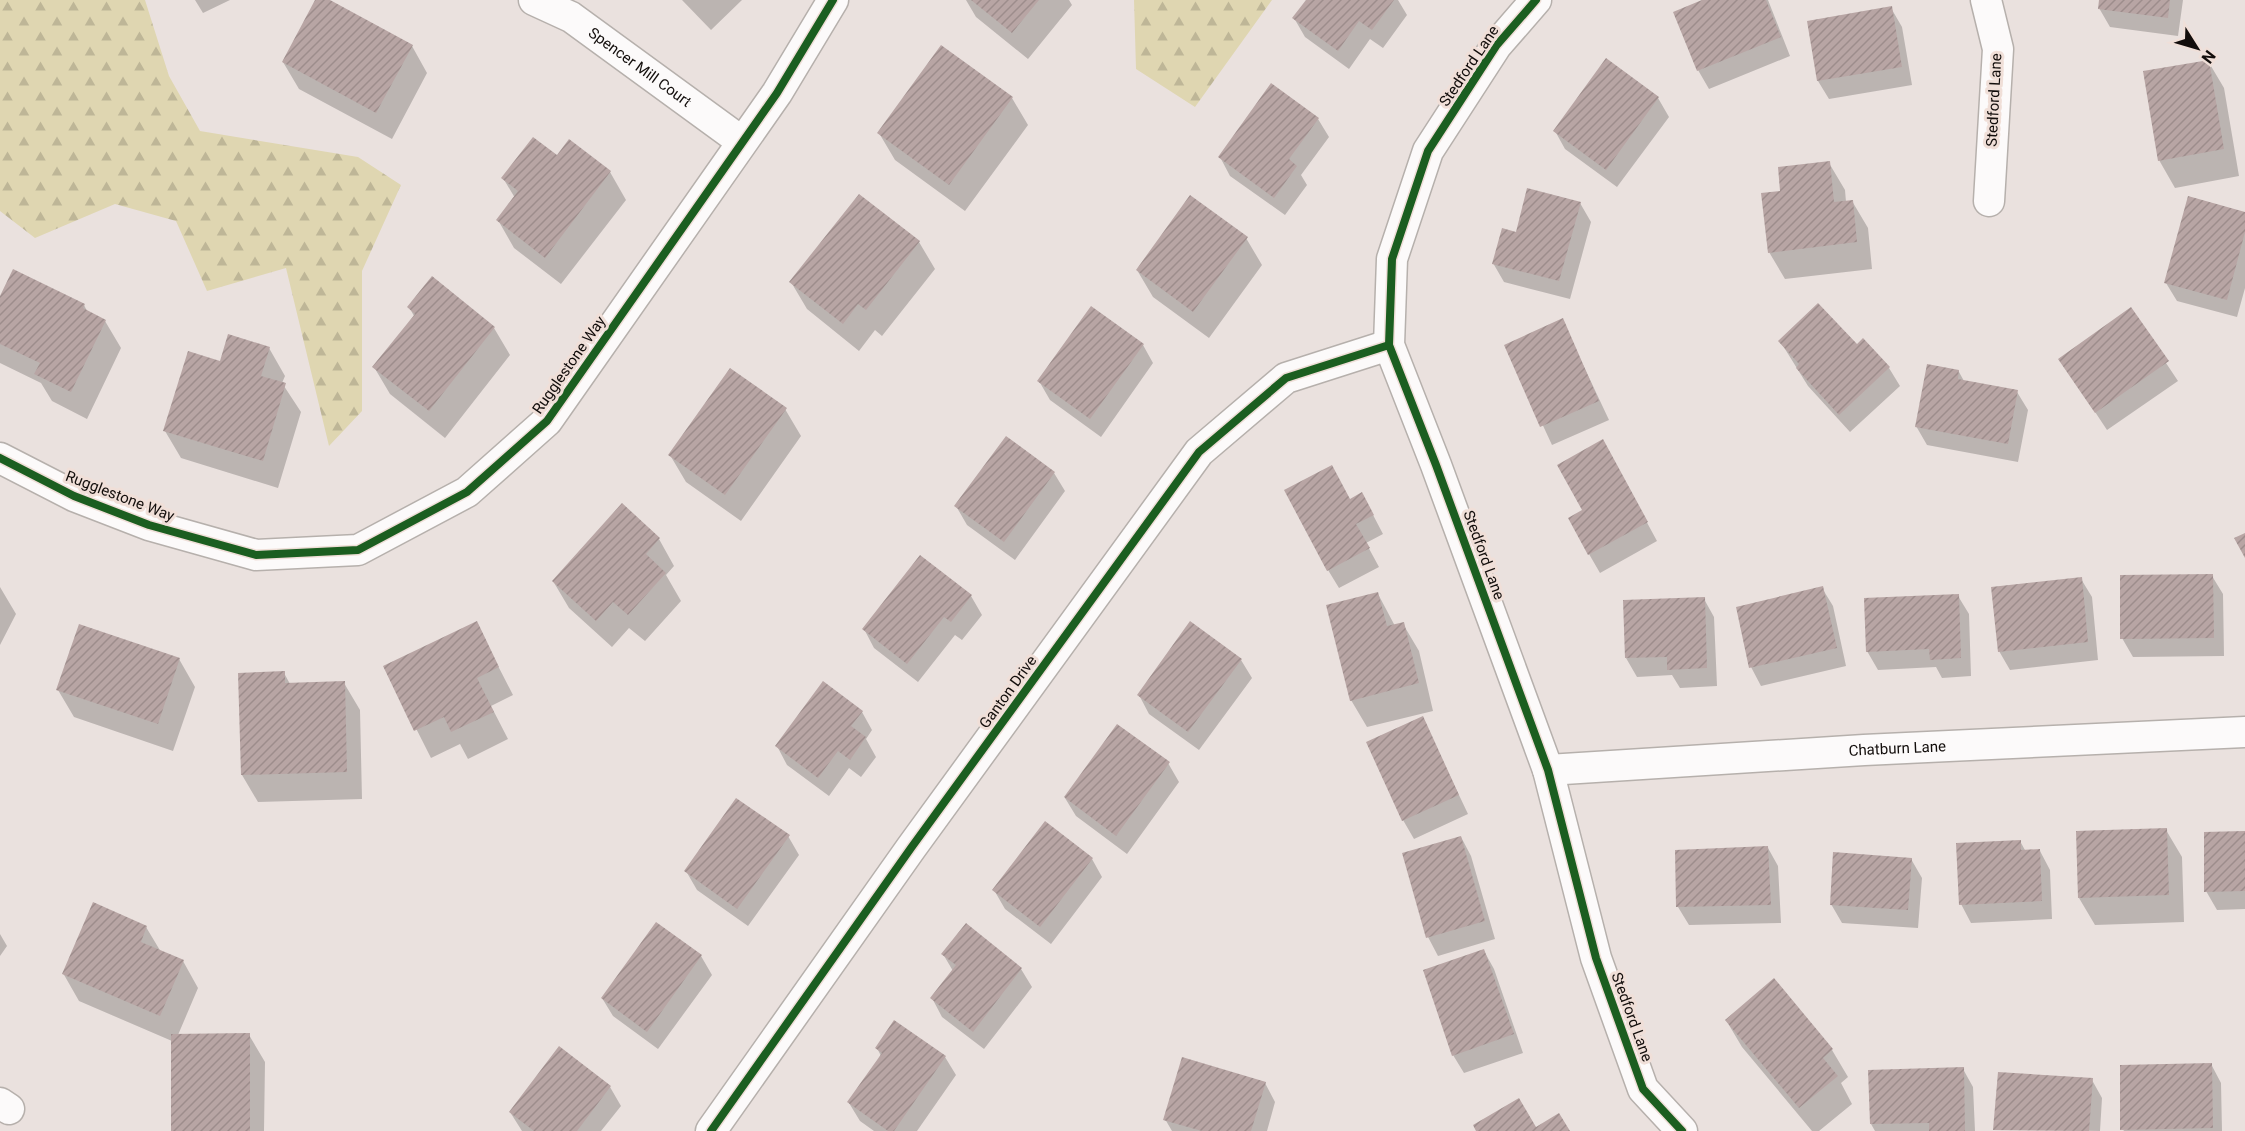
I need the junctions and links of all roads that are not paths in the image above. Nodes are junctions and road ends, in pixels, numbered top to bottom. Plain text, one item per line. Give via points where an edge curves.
1 (534, 0) edge
2 (833, 0) edge
3 (1536, 0) edge
4 (1986, 0) edge
5 (741, 141) junction
6 (1989, 201) dead end
7 (1389, 345) junction
8 (0, 458) edge
9 (2245, 732) edge
10 (1548, 770) junction
11 (711, 1131) edge
12 (1682, 1131) edge

1 - 5 street, Spencer Mill Court via 571,17
2 - 5 street, Rugglestone Way via 777,93
3 - 7 street, Stedford Lane via 1496,46 1428,151 1392,259
4 - 6 street, Stedford Lane via 1998,49
5 - 8 street, Rugglestone Way via 547,421 466,492 358,550 256,555 149,525 74,496
7 - 10 street, Stedford Lane
7 - 11 street, Ganton Drive via 1286,378 1199,452 910,848
9 - 10 street, Chatburn Lane
10 - 12 street, Stedford Lane via 1596,958 1643,1089

